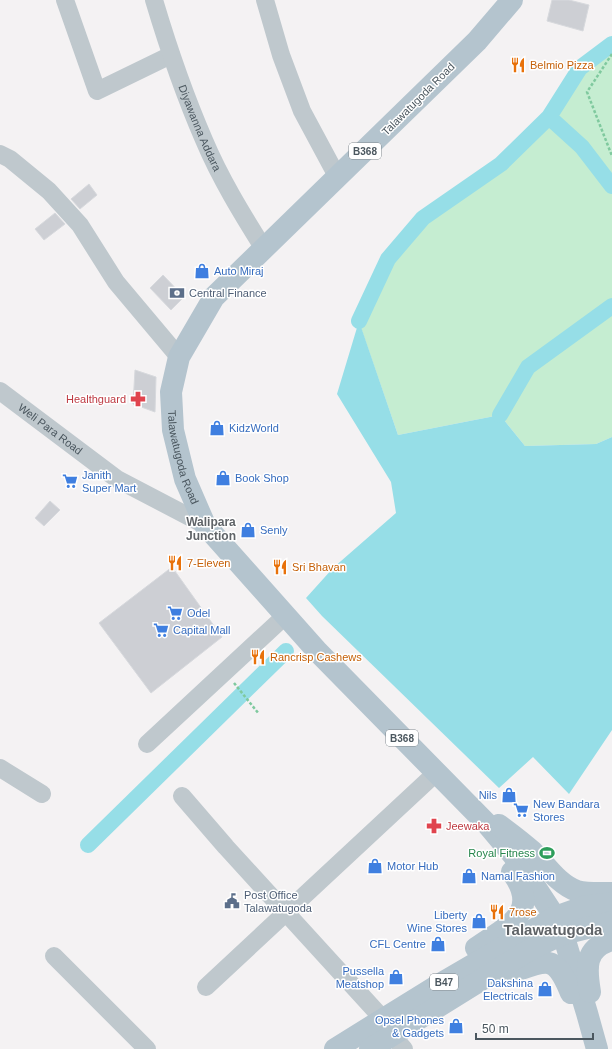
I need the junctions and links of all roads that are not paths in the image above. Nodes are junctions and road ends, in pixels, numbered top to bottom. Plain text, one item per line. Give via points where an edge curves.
1 (65, 0) edge
2 (154, 0) edge
3 (265, 0) edge
4 (512, 0) edge
5 (171, 55) junction
6 (0, 154) edge
7 (338, 178) junction
8 (264, 249) junction
9 (179, 357) junction
10 (0, 391) edge
11 (205, 525) junction
12 (285, 616) junction
13 (147, 744) dead end
14 (0, 768) edge
15 (437, 772) junction
16 (42, 794) dead end
17 (182, 796) dead end
18 (470, 805) junction
19 (612, 894) edge
20 (612, 904) edge
21 (286, 914) junction
22 (612, 922) edge
23 (559, 925) junction
24 (612, 940) edge
25 (54, 956) dead end
26 (474, 984) junction
27 (206, 987) dead end
28 (435, 987) junction
29 (393, 1034) edge
30 (596, 1045) edge
31 (147, 1049) edge
32 (335, 1049) edge
33 (370, 1049) edge

1 - 5 street via 98,91
2 - 5 street, Diyawanna Addara
3 - 7 street via 281,55 302,111
4 - 7 main road, Talawatugoda Road / B368 via 477,42
5 - 8 street, Diyawanna Addara via 204,140 238,206
6 - 9 street via 10,159 49,191 80,225 116,282
7 - 8 main road, Talawatugoda Road / B368
8 - 9 main road, Talawatugoda Road / B368 via 214,297
9 - 11 main road, Talawatugoda Road / B368 via 171,392 173,430 185,479
10 - 11 street, Weli Para Road via 117,479
11 - 12 main road, Talawatugoda Road / B368
12 - 13 street
12 - 15 main road, Talawatugoda Road / B368
14 - 16 street
15 - 18 main road, Talawatugoda Road / B368
15 - 21 street
17 - 21 street
18 - 19 main road via 518,839 568,887 578,891
18 - 23 main road, Talawatugoda Road / B368 via 513,855
18 - 28 main road via 497,851 520,882 524,906 519,916 511,923 457,961
20 - 23 main road, B47 via 583,907
21 - 27 street
21 - 29 street
22 - 23 main road, B47
23 - 26 main road, B47 via 531,949
23 - 28 main road, B47
23 - 30 main road, Talawatugoda Road via 588,1012
24 - 30 main road via 592,953 587,963
25 - 31 street
26 - 29 main road, B47
26 - 30 main road via 544,962 552,963 559,968
28 - 29 main road, B47
29 - 32 main road, B47
29 - 33 main road, B47

